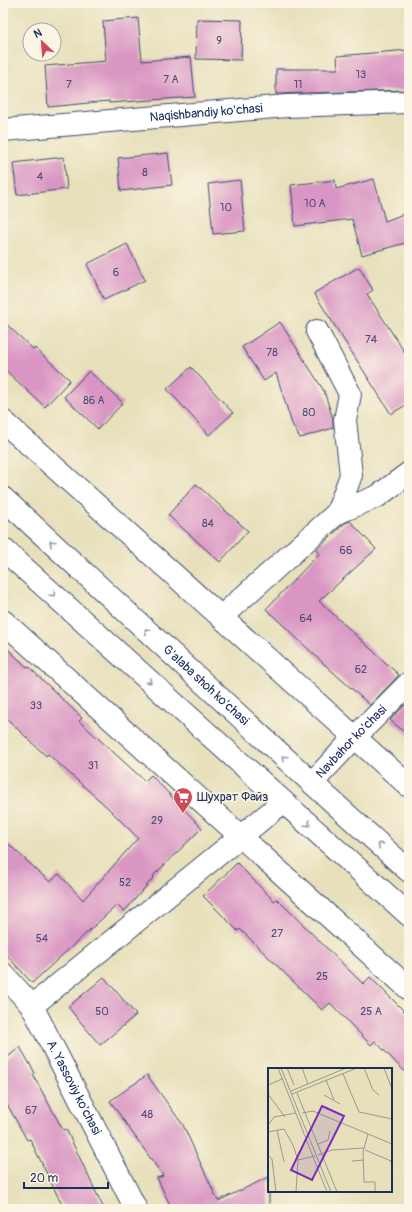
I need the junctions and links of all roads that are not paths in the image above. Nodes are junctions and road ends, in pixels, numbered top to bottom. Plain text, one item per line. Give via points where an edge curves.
1 (409, 102) edge
2 (3, 130) edge
3 (318, 331) dead end
4 (3, 421) edge
5 (409, 473) edge
6 (3, 498) edge
7 (336, 513) junction
8 (3, 549) edge
9 (221, 617) junction
10 (3, 621) edge
11 (409, 683) edge
12 (355, 737) junction
13 (312, 783) junction
14 (409, 786) edge
15 (283, 802) junction
16 (241, 836) junction
17 (409, 871) edge
18 (409, 915) edge
19 (3, 974) edge
20 (409, 989) edge
21 (32, 1006) junction
22 (136, 1209) edge

1 - 2 street, Naqishbandiy ko'chasi via 287,106
3 - 7 street via 350,394 345,420 351,475
4 - 9 street
5 - 7 street via 378,496
13 -> 6 street, G'alaba shoh ko'chasi
7 - 9 street
8 -> 15 street
9 - 12 street
10 - 16 street
11 - 12 street, Navbahor ko'chasi
12 - 13 street, Navbahor ko'chasi
12 - 14 street
17 -> 13 street, G'alaba shoh ko'chasi
15 - 16 street
15 -> 18 street
16 - 20 street
16 - 21 street
19 - 21 street, A. Yassoviy ko'chasi
21 - 22 street, A. Yassoviy ko'chasi

